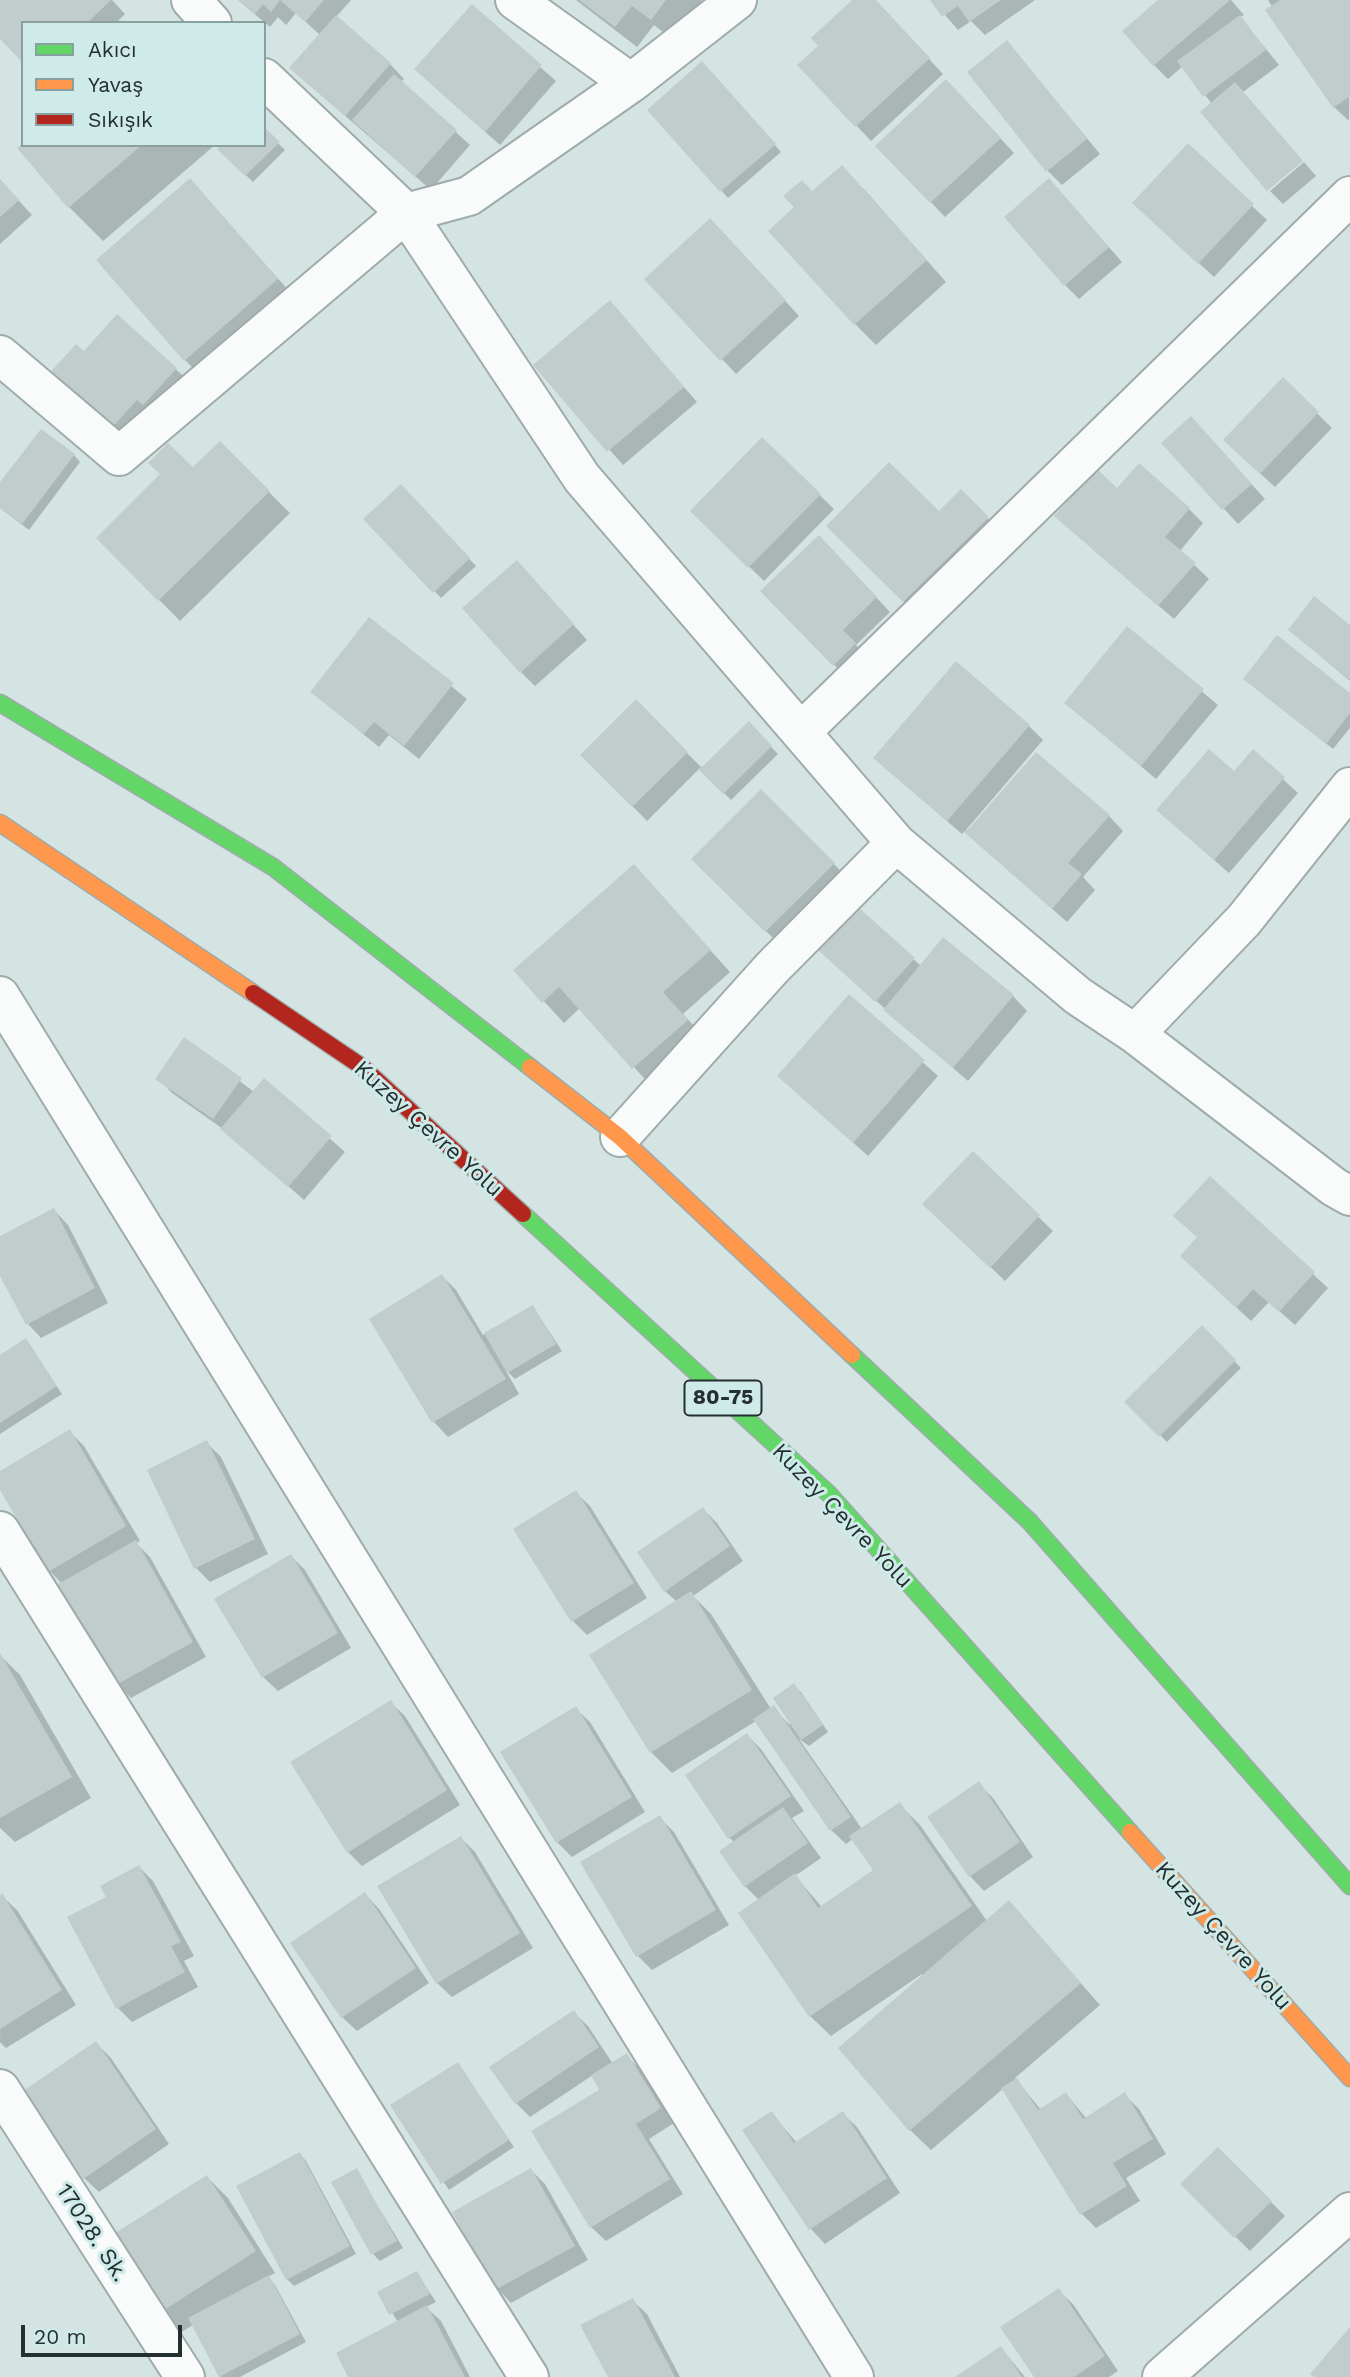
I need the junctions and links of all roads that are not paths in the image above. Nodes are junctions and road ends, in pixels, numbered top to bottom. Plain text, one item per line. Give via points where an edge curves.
1 (191, 0) edge
2 (515, 0) edge
3 (737, 0) edge
4 (210, 21) edge
5 (266, 80) edge
6 (631, 83) junction
7 (1350, 196) edge
8 (406, 214) junction
9 (0, 355) edge
10 (0, 703) edge
11 (802, 731) junction
12 (1350, 787) edge
13 (0, 822) edge
14 (896, 843) junction
15 (0, 996) edge
16 (1135, 1034) junction
17 (620, 1137) junction
18 (1350, 1196) edge
19 (0, 1531) edge
20 (1350, 1886) edge
21 (1350, 2078) edge
22 (0, 2089) edge
23 (1350, 2212) edge
24 (185, 2377) edge
25 (529, 2377) edge
26 (854, 2377) edge
27 (1162, 2377) edge

1 - 4 street
2 - 6 street
3 - 6 street
5 - 8 street
6 - 8 street via 469,196
7 - 11 street
8 - 9 street via 120,456
8 - 11 street via 582,478
10 - 17 highway via 273,867
11 - 14 street
12 - 16 street via 1244,920
13 - 21 highway, Kuzey Çevre Yolu / 80-75 via 361,1066 829,1494
14 - 16 street via 1078,996
14 - 17 street via 772,968
15 - 26 street
16 - 18 street
17 - 20 highway via 1030,1522
19 - 25 street
22 - 24 street, 17028. Sk.
23 - 27 street

